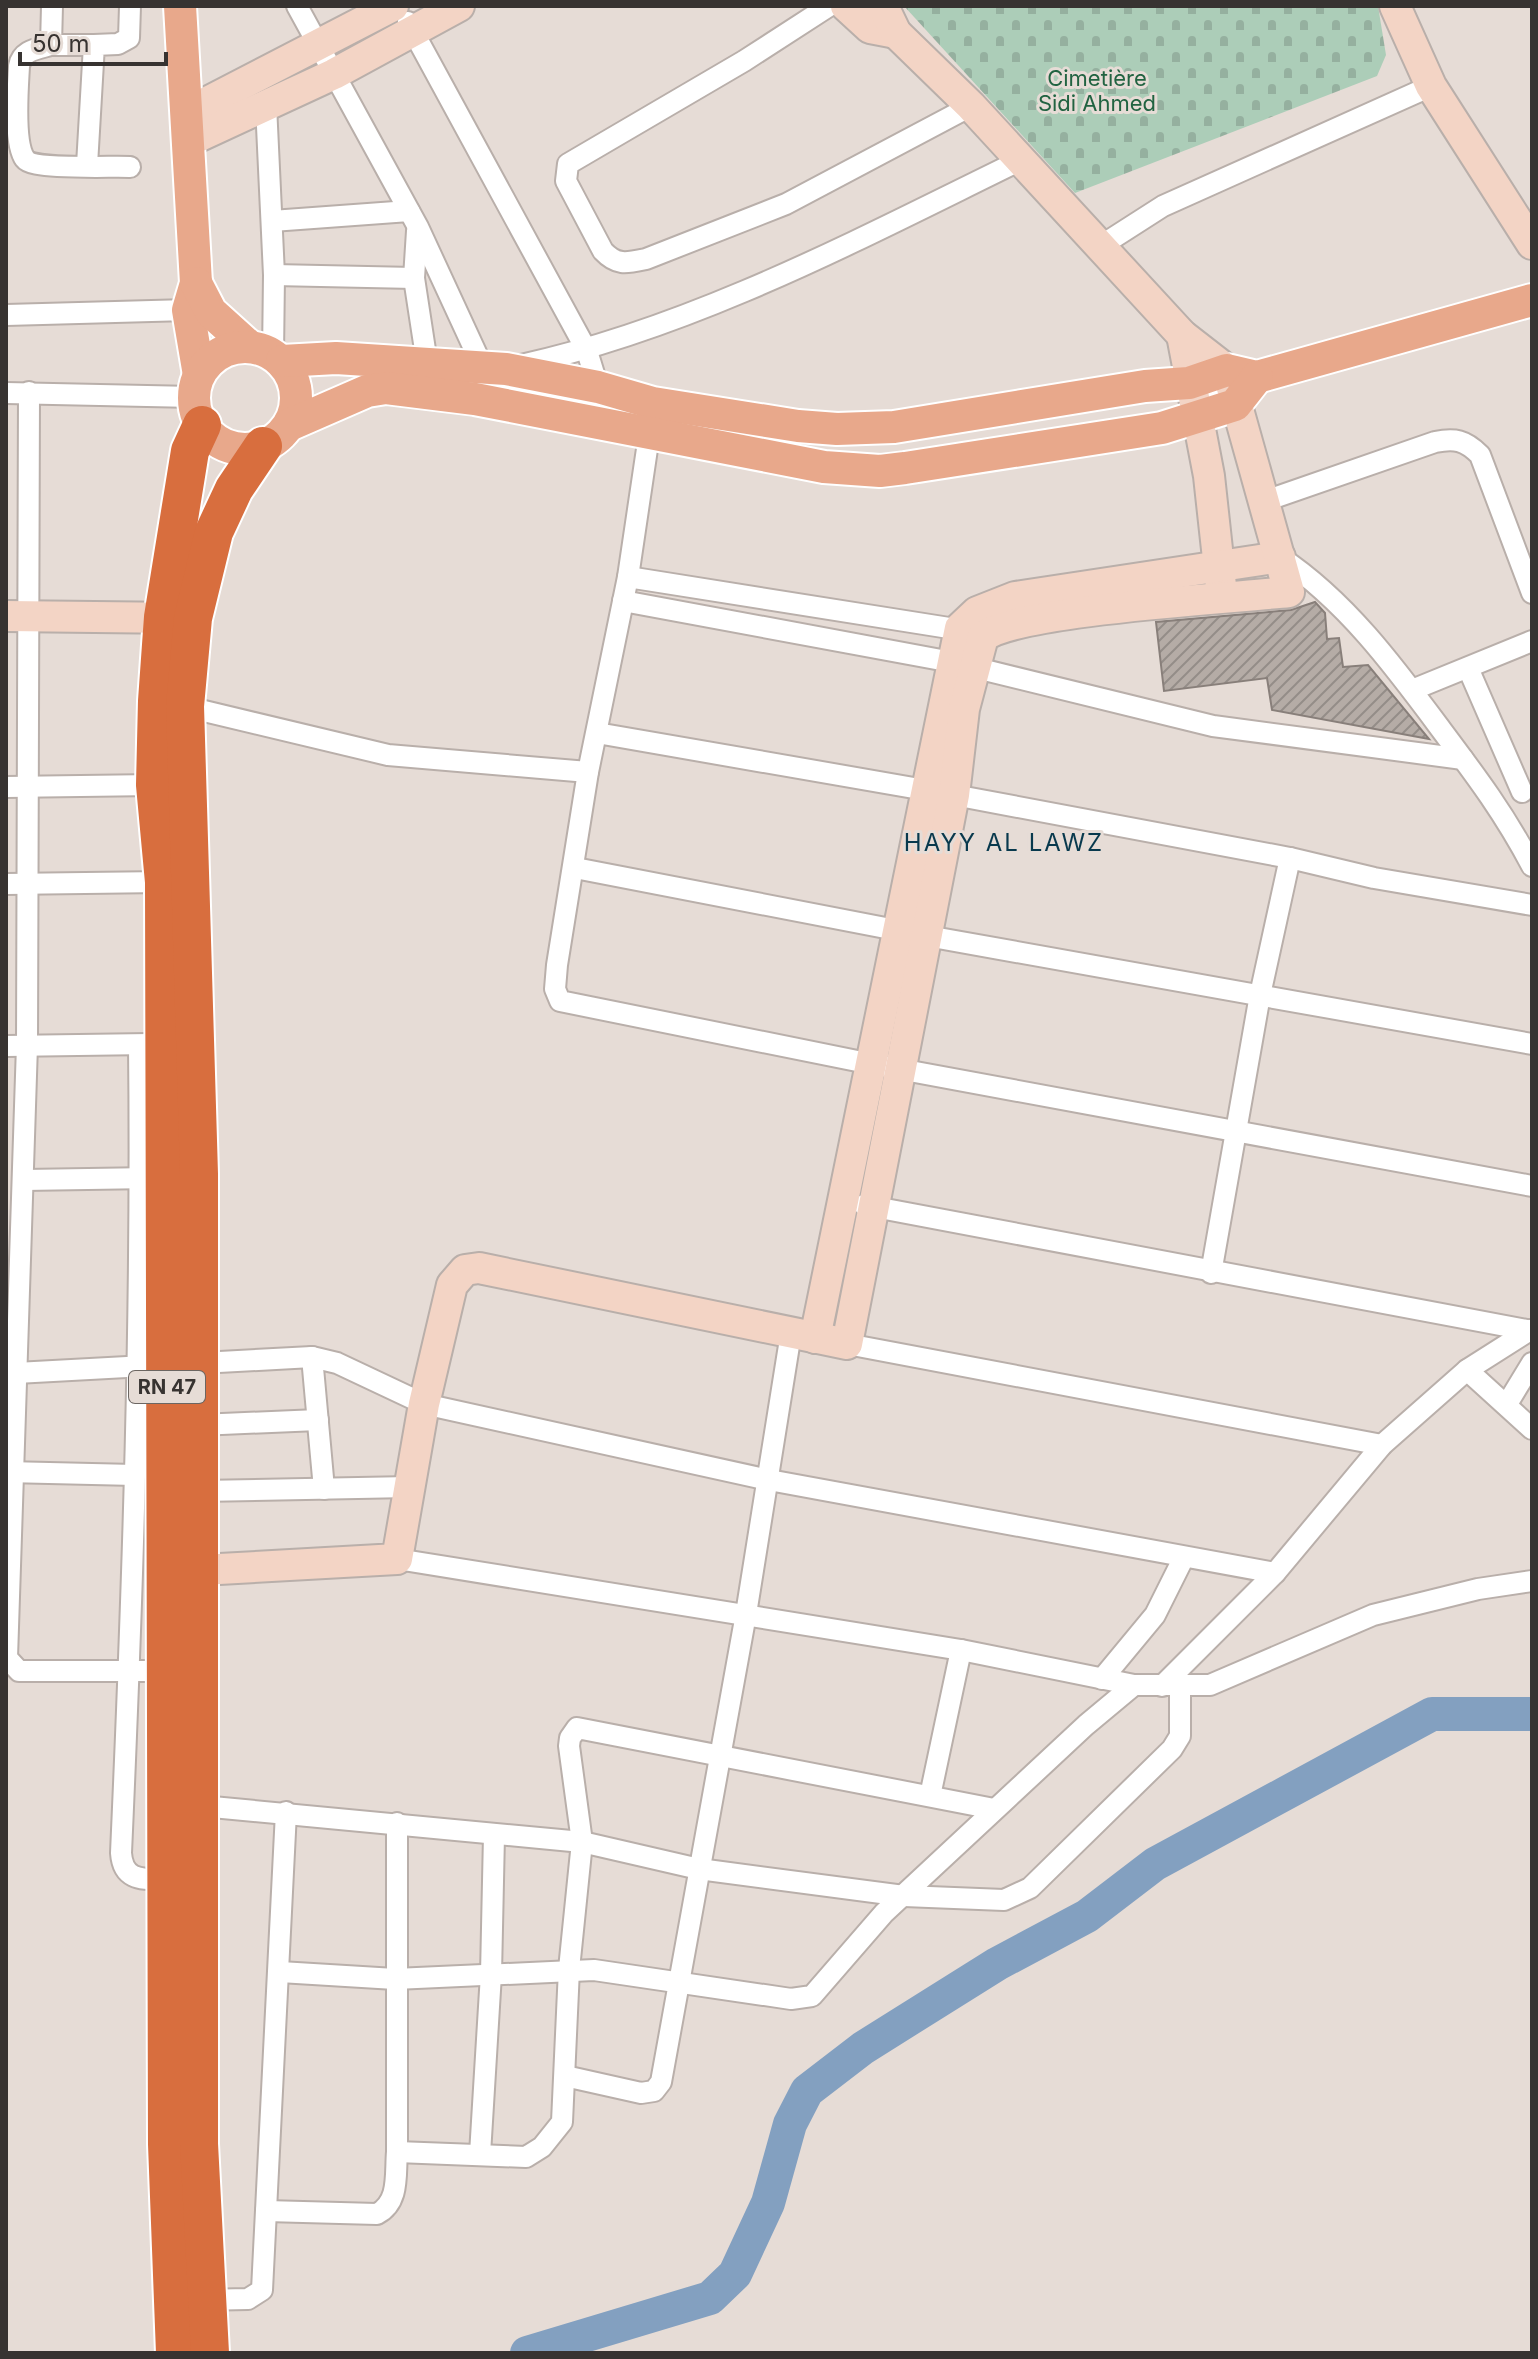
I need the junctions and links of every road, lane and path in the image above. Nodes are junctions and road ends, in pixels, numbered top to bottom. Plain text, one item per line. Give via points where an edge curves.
1 (52, 6) edge
2 (130, 6) edge
3 (180, 6) edge
4 (297, 6) edge
5 (459, 6) edge
6 (829, 6) edge
7 (846, 6) edge
8 (883, 6) edge
9 (1404, 10) edge
10 (402, 14) edge
11 (896, 33) junction
12 (51, 45) junction
13 (94, 45) junction
14 (319, 46) junction
15 (334, 74) junction
16 (1431, 86) junction
17 (266, 105) junction
18 (971, 106) junction
19 (187, 128) junction
20 (1021, 160) junction
21 (87, 165) junction
22 (130, 167) dead end
23 (413, 219) junction
24 (272, 221) junction
25 (1532, 244) edge
26 (1099, 247) junction
27 (274, 275) junction
28 (414, 278) junction
29 (192, 296) junction
30 (1532, 300) edge
31 (6, 315) edge
32 (1182, 335) junction
33 (587, 351) junction
34 (268, 354) junction
35 (427, 363) junction
36 (1242, 373) junction
37 (488, 379) junction
38 (1189, 383) junction
39 (598, 387) junction
40 (29, 392) junction
41 (6, 393) edge
42 (198, 399) junction
43 (653, 403) junction
44 (1235, 405) junction
45 (1198, 418) junction
46 (872, 428) junction
47 (651, 435) junction
48 (276, 436) junction
49 (880, 471) junction
50 (1265, 501) junction
51 (1280, 557) junction
52 (1219, 567) junction
53 (628, 577) junction
54 (1301, 586) junction
55 (715, 590) junction
56 (1532, 593) edge
57 (1223, 599) junction
58 (623, 601) junction
59 (17, 616) edge
60 (178, 618) junction
61 (713, 618) junction
62 (972, 632) junction
63 (1532, 641) edge
64 (963, 666) junction
65 (1468, 668) junction
66 (1412, 690) junction
67 (171, 704) junction
68 (597, 733) junction
69 (1463, 759) junction
70 (588, 772) junction
71 (155, 785) junction
72 (6, 787) edge
73 (28, 787) junction
74 (1527, 790) edge
75 (940, 793) junction
76 (1498, 802) junction
77 (1290, 858) junction
78 (1532, 866) edge
79 (575, 868) junction
80 (164, 882) junction
81 (16, 884) edge
82 (1532, 905) edge
83 (913, 933) junction
84 (1260, 995) junction
85 (151, 1044) junction
86 (1532, 1044) edge
87 (27, 1045) junction
88 (6, 1046) edge
89 (872, 1064) junction
90 (902, 1068) junction
91 (1236, 1133) junction
92 (168, 1177) junction
93 (24, 1180) junction
94 (1532, 1186) edge
95 (842, 1202) junction
96 (874, 1206) junction
97 (1211, 1273) junction
98 (1531, 1331) edge
99 (803, 1335) junction
100 (847, 1344) junction
101 (312, 1357) junction
102 (1532, 1363) edge
103 (167, 1365) junction
104 (1467, 1370) junction
105 (16, 1373) junction
106 (424, 1404) junction
107 (1507, 1404) junction
108 (318, 1420) junction
109 (1529, 1420) edge
110 (199, 1425) junction
111 (1382, 1445) junction
112 (9, 1472) edge
113 (135, 1475) junction
114 (769, 1480) junction
115 (410, 1487) junction
116 (324, 1489) junction
117 (200, 1491) junction
118 (1184, 1557) junction
119 (397, 1559) junction
120 (201, 1570) junction
121 (1275, 1573) junction
122 (1532, 1581) edge
123 (746, 1614) junction
124 (961, 1650) junction
125 (126, 1670) junction
126 (166, 1671) junction
127 (1102, 1679) junction
128 (1134, 1685) junction
129 (1171, 1686) junction
130 (720, 1754) junction
131 (930, 1796) junction
132 (184, 1804) junction
133 (994, 1809) junction
134 (286, 1812) junction
135 (397, 1823) junction
136 (494, 1835) junction
137 (582, 1842) junction
138 (699, 1869) junction
139 (166, 1880) junction
140 (904, 1896) junction
141 (569, 1969) junction
142 (280, 1972) junction
143 (491, 1974) junction
144 (395, 1979) junction
145 (679, 1980) junction
146 (565, 2076) junction
147 (397, 2152) junction
148 (480, 2154) junction
149 (266, 2211) junction
150 (188, 2300) junction
151 (175, 2353) edge
152 (210, 2353) edge

1 - 12 street
2 - 13 street via 129,38
3 - 19 main road
4 - 14 street
5 - 10 street
6 - 18 street via 568,164 566,181 612,260 624,264 646,259 786,204
7 - 11 street via 870,28
8 - 11 street
9 - 16 street
10 - 14 street
10 - 15 street
10 - 33 street
11 - 18 street
12 - 13 street
12 - 21 street via 32,50 20,61 23,156 36,166
13 - 21 street
14 - 15 street
14 - 19 street
15 - 17 street
15 - 23 street
16 - 25 street
16 - 26 street via 1163,206
17 - 19 street
17 - 24 street
18 - 20 street
19 - 29 main road
20 - 26 street
20 - 33 street via 805,265
21 - 22 street
23 - 24 street
23 - 28 street
23 - 37 street
24 - 27 street
26 - 32 street
27 - 28 street
27 - 34 street
28 - 35 street
29 - 31 street
29 - 34 main road
29 - 42 main road
30 - 36 main road
32 - 36 street
32 - 38 street
33 - 37 street
33 - 39 street
34 - 35 main road
34 - 42 main road via 220,353
34 - 48 main road via 295,387 296,401
35 - 37 main road
36 - 38 main road
36 - 44 main road
37 - 39 main road
37 - 47 main road
37 - 48 main road via 386,388 352,397
38 - 45 street
38 - 46 main road
39 - 43 main road
40 - 41 street
40 - 42 street
40 - 59 street
42 - 48 main road via 213,438 228,447 246,450
42 - 60 highway, RN 47
43 - 46 main road via 798,426
43 - 47 street
44 - 45 main road
44 - 50 street
45 - 49 main road
45 - 52 street
46 - 49 main road
47 - 49 main road via 824,467
47 - 53 street
48 - 60 highway, RN 47 via 234,489
50 - 51 street
50 - 56 street via 1435,442 1452,438 1468,443 1480,455
51 - 52 street
51 - 54 street
52 - 57 street
52 - 62 street via 1015,597 977,612
53 - 55 street
53 - 58 street
54 - 57 street
54 - 66 street
55 - 61 street
55 - 62 street
57 - 62 street via 1069,614
58 - 61 street
58 - 68 street
59 - 60 street
59 - 73 street
60 - 67 highway, RN 47
61 - 64 street
62 - 64 street
63 - 65 street
64 - 69 street via 1213,726
64 - 75 street
65 - 66 street
65 - 74 street
66 - 69 street
67 - 70 street via 388,755
67 - 71 highway, RN 47
67 - 92 highway, RN 47
68 - 70 street
68 - 75 street
69 - 76 street
70 - 79 street
71 - 73 street
71 - 80 highway, RN 47
72 - 73 street
73 - 81 street
74 - 76 street
75 - 77 street
75 - 83 street
76 - 78 street
77 - 82 street
77 - 84 street
79 - 83 street
79 - 89 street via 555,979 560,1001
80 - 81 street
80 - 85 highway, RN 47
81 - 87 street
83 - 84 street
83 - 89 street
83 - 90 street
84 - 86 street
84 - 91 street
85 - 87 street
85 - 92 highway, RN 47
87 - 88 street
87 - 93 street
89 - 90 street
89 - 95 street
90 - 91 street
90 - 96 street
91 - 94 street
91 - 97 street
92 - 93 street
92 - 103 highway, RN 47
92 - 103 street
93 - 105 street
95 - 96 street
95 - 99 street
96 - 97 street
96 - 100 street
97 - 98 street
98 - 104 street
99 - 100 street
99 - 106 street via 472,1268 459,1273 452,1285
99 - 114 street
100 - 111 street
101 - 103 street
101 - 106 street via 337,1363
101 - 108 street
102 - 107 street
103 - 105 street
103 - 110 highway, RN 47
103 - 113 street
103 - 126 highway, RN 47
104 - 107 street
104 - 111 street
105 - 112 street
106 - 114 street
106 - 115 street
107 - 109 street
108 - 110 street
108 - 116 street
110 - 117 highway, RN 47
111 - 121 street
112 - 113 street
112 - 125 street via 7,1658 19,1671
113 - 125 street
114 - 118 street
114 - 123 street
115 - 116 street
115 - 119 street
116 - 117 street
117 - 120 highway, RN 47
118 - 121 street
118 - 127 street via 1155,1615
119 - 120 street
119 - 123 street
120 - 132 highway, RN 47
121 - 129 street
122 - 129 street via 1408,1604 1210,1685
123 - 124 street
123 - 130 street
124 - 127 street
124 - 131 street
125 - 126 street
125 - 139 street via 122,1865 135,1879
126 - 132 highway, RN 47
127 - 128 street
128 - 129 street
128 - 133 street
129 - 140 street via 1180,1736 1172,1749 1030,1888 1004,1900
130 - 131 street
130 - 137 street via 577,1728 569,1746
130 - 138 street
131 - 133 street
132 - 134 street
132 - 139 highway, RN 47
132 - 150 highway, RN 47 via 199,2144
133 - 140 street
134 - 135 street
134 - 142 street
135 - 136 street
135 - 144 street
136 - 137 street
136 - 143 street
137 - 138 street
137 - 141 street
138 - 140 street
138 - 145 street
139 - 150 highway, RN 47
140 - 145 street via 812,1996 791,1999
141 - 143 street
141 - 145 street
141 - 146 street
142 - 144 street
142 - 149 street
143 - 144 street
143 - 148 street
144 - 147 street
145 - 146 street via 661,2082 654,2091 641,2093
146 - 148 street via 562,2122 542,2147 526,2157
147 - 148 street
147 - 149 street via 394,2195 377,2214
149 - 150 street via 262,2290 248,2299
150 - 151 highway, RN 47
150 - 152 highway, RN 47

